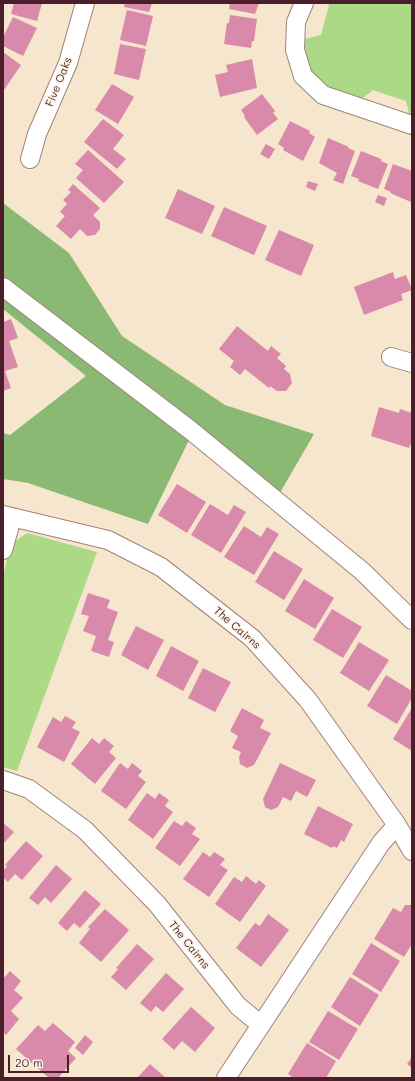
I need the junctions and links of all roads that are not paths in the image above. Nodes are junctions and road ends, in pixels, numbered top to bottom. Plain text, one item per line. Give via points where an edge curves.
1 (85, 3) edge
2 (304, 3) edge
3 (412, 126) edge
4 (30, 159) dead end
5 (3, 287) edge
6 (391, 357) dead end
7 (412, 363) edge
8 (8, 516) edge
9 (3, 550) edge
10 (412, 620) edge
11 (3, 780) edge
12 (397, 825) junction
13 (412, 851) edge
14 (261, 1025) junction
15 (226, 1078) edge

1 - 4 street, Five Oaks via 68,63 37,134
2 - 3 street via 296,22 295,50 303,76 323,95
5 - 10 street via 189,429 362,571
6 - 7 street
8 - 9 street, The Cairns
8 - 12 street, The Cairns via 108,540 161,567 200,596 252,638 308,700
11 - 14 street, The Cairns via 28,789 85,830 157,904 238,1006
12 - 13 street, The Cairns
12 - 14 street via 381,843
14 - 15 street

